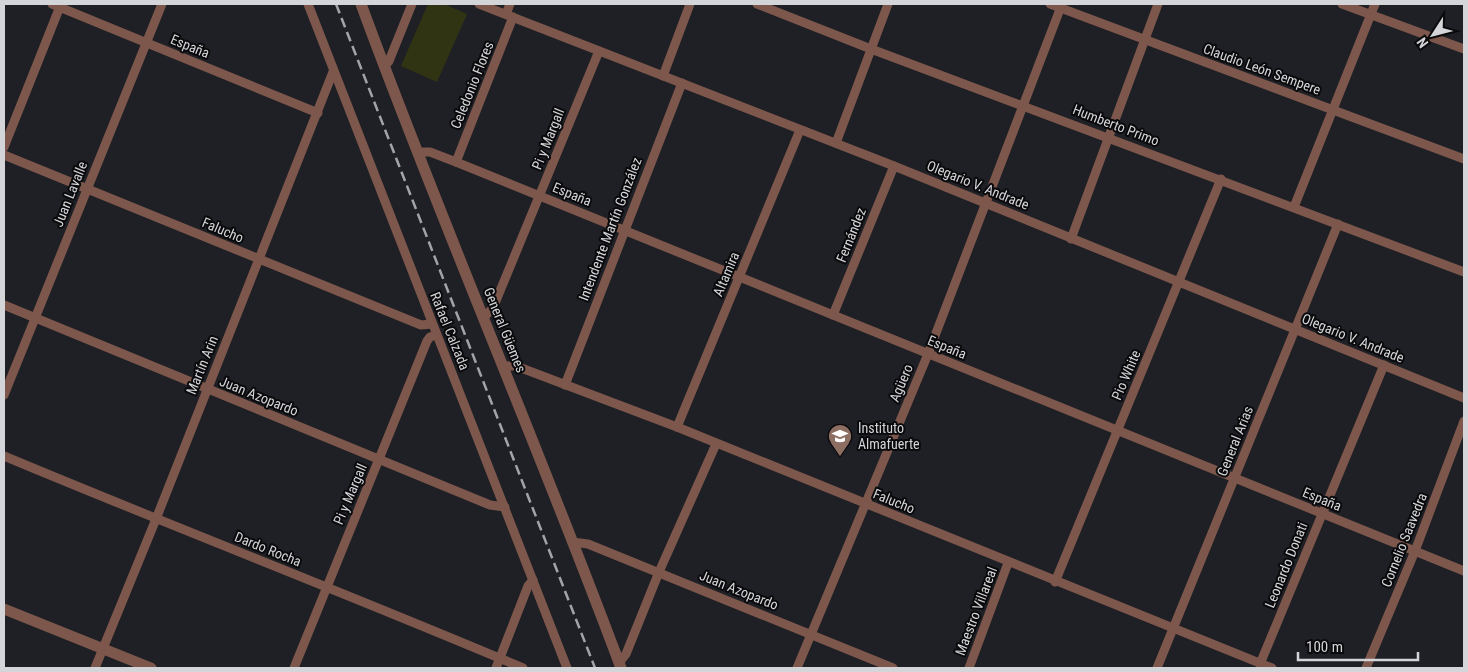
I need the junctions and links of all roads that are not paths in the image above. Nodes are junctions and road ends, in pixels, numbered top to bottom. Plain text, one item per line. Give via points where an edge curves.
1 (162, 4) edge
2 (308, 4) edge
3 (361, 4) edge
4 (412, 4) edge
5 (479, 4) edge
6 (510, 4) edge
7 (690, 4) edge
8 (758, 4) edge
9 (888, 4) edge
10 (1050, 4) edge
11 (1158, 4) edge
12 (1342, 4) edge
13 (1374, 4) edge
14 (57, 5) edge
15 (1061, 6) edge
16 (1370, 14) junction
17 (510, 16) junction
18 (1144, 40) junction
19 (146, 42) junction
20 (871, 48) junction
21 (1464, 49) edge
22 (599, 51) junction
23 (384, 68) junction
24 (333, 72) junction
25 (663, 76) junction
26 (682, 83) junction
27 (1024, 105) junction
28 (1333, 110) junction
29 (318, 113) junction
30 (800, 130) junction
31 (1109, 138) junction
32 (836, 143) junction
33 (4, 147) edge
34 (418, 152) junction
35 (4, 155) edge
36 (1464, 159) edge
37 (456, 162) junction
38 (894, 166) junction
39 (1221, 179) junction
40 (87, 188) junction
41 (540, 196) junction
42 (986, 203) junction
43 (1294, 207) junction
44 (1338, 224) junction
45 (625, 231) junction
46 (1071, 239) junction
47 (260, 260) junction
48 (1464, 272) edge
49 (740, 277) junction
50 (1180, 281) junction
51 (4, 305) edge
52 (833, 315) junction
53 (484, 317) junction
54 (35, 318) junction
55 (432, 324) junction
56 (1295, 328) junction
57 (436, 335) junction
58 (928, 354) junction
59 (1384, 365) junction
60 (504, 366) junction
61 (565, 385) junction
62 (206, 390) junction
63 (4, 395) edge
64 (1464, 398) edge
65 (1464, 422) edge
66 (677, 427) junction
67 (1117, 431) junction
68 (716, 444) junction
69 (4, 456) edge
70 (380, 459) junction
71 (1234, 479) junction
72 (864, 504) junction
73 (505, 507) junction
74 (1322, 513) junction
75 (156, 520) junction
76 (572, 542) junction
77 (1415, 551) junction
78 (1008, 563) junction
79 (1464, 571) edge
80 (659, 572) junction
81 (533, 580) junction
82 (1055, 582) junction
83 (327, 587) junction
84 (4, 609) edge
85 (1173, 629) junction
86 (810, 634) junction
87 (103, 649) junction
88 (500, 658) junction
89 (1260, 664) junction
90 (620, 666) edge
91 (95, 668) edge
92 (151, 668) edge
93 (294, 668) edge
94 (496, 668) edge
95 (523, 668) edge
96 (568, 668) edge
97 (797, 668) edge
98 (893, 668) edge
99 (969, 668) edge
100 (1158, 668) edge
101 (1272, 668) edge
102 (1366, 668) edge

1 - 19 street, Juan Lavalle
2 - 24 street, Rafael Calzada
3 - 23 street, General Güemes
4 - 23 street
5 - 17 street, Olegario V. Andrade
6 - 17 street, Celedonio Flores
7 - 25 street
8 - 20 street, Humberto Primo
9 - 20 street
10 - 15 street, Claudio León Sempere
11 - 18 street
12 - 16 street
13 - 16 street
14 - 19 street, España
14 - 33 street
15 - 18 street, Claudio León Sempere
15 - 27 street, Agüero
16 - 21 street
16 - 28 street
17 - 22 street, Olegario V. Andrade
17 - 37 street, Celedonio Flores
18 - 28 street, Claudio León Sempere
18 - 31 street
19 - 29 street, España
19 - 40 street, Juan Lavalle
20 - 27 street, Humberto Primo
20 - 32 street
22 - 25 street, Olegario V. Andrade
22 - 41 street, Pi y Margall
23 - 34 street, General Güemes
24 - 29 street, Martín Arin
24 - 55 street, Rafael Calzada
25 - 26 street, Olegario V. Andrade
26 - 30 street, Olegario V. Andrade
26 - 45 street, Intendente Martín González
27 - 31 street, Humberto Primo
27 - 42 street, Agüero
28 - 36 street, Claudio León Sempere
28 - 43 street
29 - 47 street, Martín Arin
30 - 32 street, Olegario V. Andrade
30 - 49 street, Altamira
31 - 39 street, Humberto Primo
31 - 46 street
32 - 38 street, Olegario V. Andrade
34 - 37 street, España via 430,152
34 - 53 street, General Güemes
35 - 40 street, Falucho
37 - 41 street, España
38 - 42 street, Olegario V. Andrade
38 - 52 street, Fernández
39 - 43 street, Humberto Primo
39 - 50 street, Pio White
40 - 47 street, Falucho
40 - 54 street, Juan Lavalle
41 - 45 street, España
41 - 53 street, Pi y Margall via 493,308
42 - 46 street, Olegario V. Andrade
42 - 58 street, Agüero
43 - 44 street, Humberto Primo
44 - 48 street, Humberto Primo
44 - 56 street, General Arias
45 - 49 street, España
45 - 61 street, Intendente Martín González
46 - 50 street, Olegario V. Andrade
47 - 55 street, Falucho via 421,325
47 - 62 street, Martín Arin
49 - 52 street, España
49 - 66 street, Altamira
50 - 56 street, Olegario V. Andrade
50 - 67 street, Pio White
51 - 54 street, Juan Azopardo
52 - 58 street, España
53 - 60 street, General Güemes
54 - 62 street, Juan Azopardo
54 - 63 street, Juan Lavalle
55 - 57 street, Rafael Calzada
56 - 59 street, Olegario V. Andrade
56 - 71 street, General Arias
57 - 70 street, Pi y Margall via 427,341
57 - 73 street, Rafael Calzada
58 - 67 street, España
58 - 72 street, Agüero
59 - 64 street, Olegario V. Andrade
59 - 74 street, Leonardo Donati
60 - 61 street, Falucho via 516,366
60 - 76 street, General Güemes
61 - 66 street, Falucho
62 - 70 street, Juan Azopardo
62 - 75 street, Martín Arin
65 - 77 street, Cornelio Saavedra
66 - 68 street, Falucho
67 - 71 street, España
67 - 82 street, Pio White
68 - 72 street, Falucho
68 - 80 street
69 - 75 street, Dardo Rocha
70 - 73 street, Juan Azopardo via 490,505
70 - 83 street, Pi y Margall
71 - 74 street, España
71 - 85 street, General Arias
72 - 78 street, Falucho
72 - 86 street, Agüero
73 - 81 street, Rafael Calzada
74 - 77 street, España
74 - 89 street, Leonardo Donati
75 - 83 street, Dardo Rocha
75 - 87 street, Martín Arin
76 - 80 street, Juan Azopardo via 588,544
76 - 90 street, General Güemes
77 - 79 street, España
77 - 102 street, Cornelio Saavedra
78 - 82 street, Falucho
78 - 99 street, Maestro Villareal
80 - 86 street, Juan Azopardo
80 - 90 street
81 - 88 street
81 - 96 street, Rafael Calzada
82 - 85 street, Falucho
83 - 88 street, Dardo Rocha
83 - 93 street, Pi y Margall
84 - 87 street
85 - 89 street, Falucho
85 - 100 street, General Arias
86 - 97 street, Agüero
86 - 98 street, Juan Azopardo
87 - 91 street, Martín Arin
87 - 92 street
88 - 94 street
88 - 95 street, Dardo Rocha
89 - 101 street, Falucho

